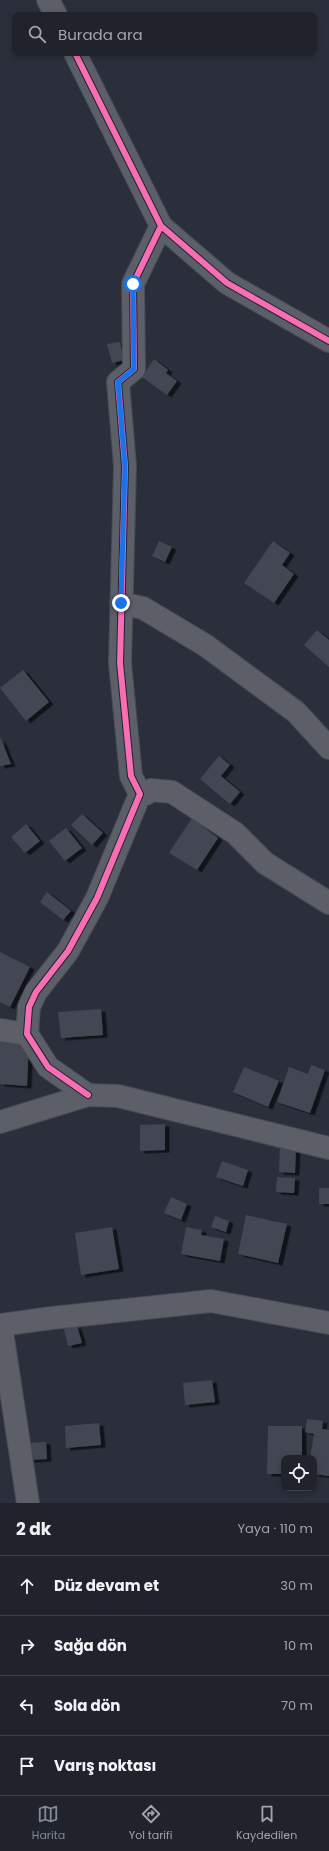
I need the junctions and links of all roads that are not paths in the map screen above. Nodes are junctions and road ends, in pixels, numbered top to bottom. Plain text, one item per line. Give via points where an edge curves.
1 (48, 0) edge
2 (54, 12) edge
3 (76, 56) edge
4 (161, 226) junction
5 (329, 342) edge
6 (121, 603) junction
7 (329, 748) edge
8 (140, 794) junction
9 (329, 903) edge
10 (0, 1030) edge
11 (27, 1034) junction
12 (88, 1095) junction
13 (0, 1122) edge
14 (329, 1148) edge
15 (329, 1323) edge
16 (0, 1325) edge
17 (28, 1503) edge

1 - 2 street
3 - 4 street
4 - 5 street via 226,283
4 - 6 street via 133,284 134,369 118,382 125,466
6 - 7 street via 144,608 205,645 296,712
6 - 8 street via 122,686 131,776
8 - 9 street via 146,794 151,790 172,792 234,833 266,863
8 - 11 street via 97,898 68,952 36,992 29,1007
10 - 11 street
11 - 12 street via 48,1067
12 - 13 street
12 - 14 street via 118,1096
15 - 16 street via 211,1301
16 - 17 street

